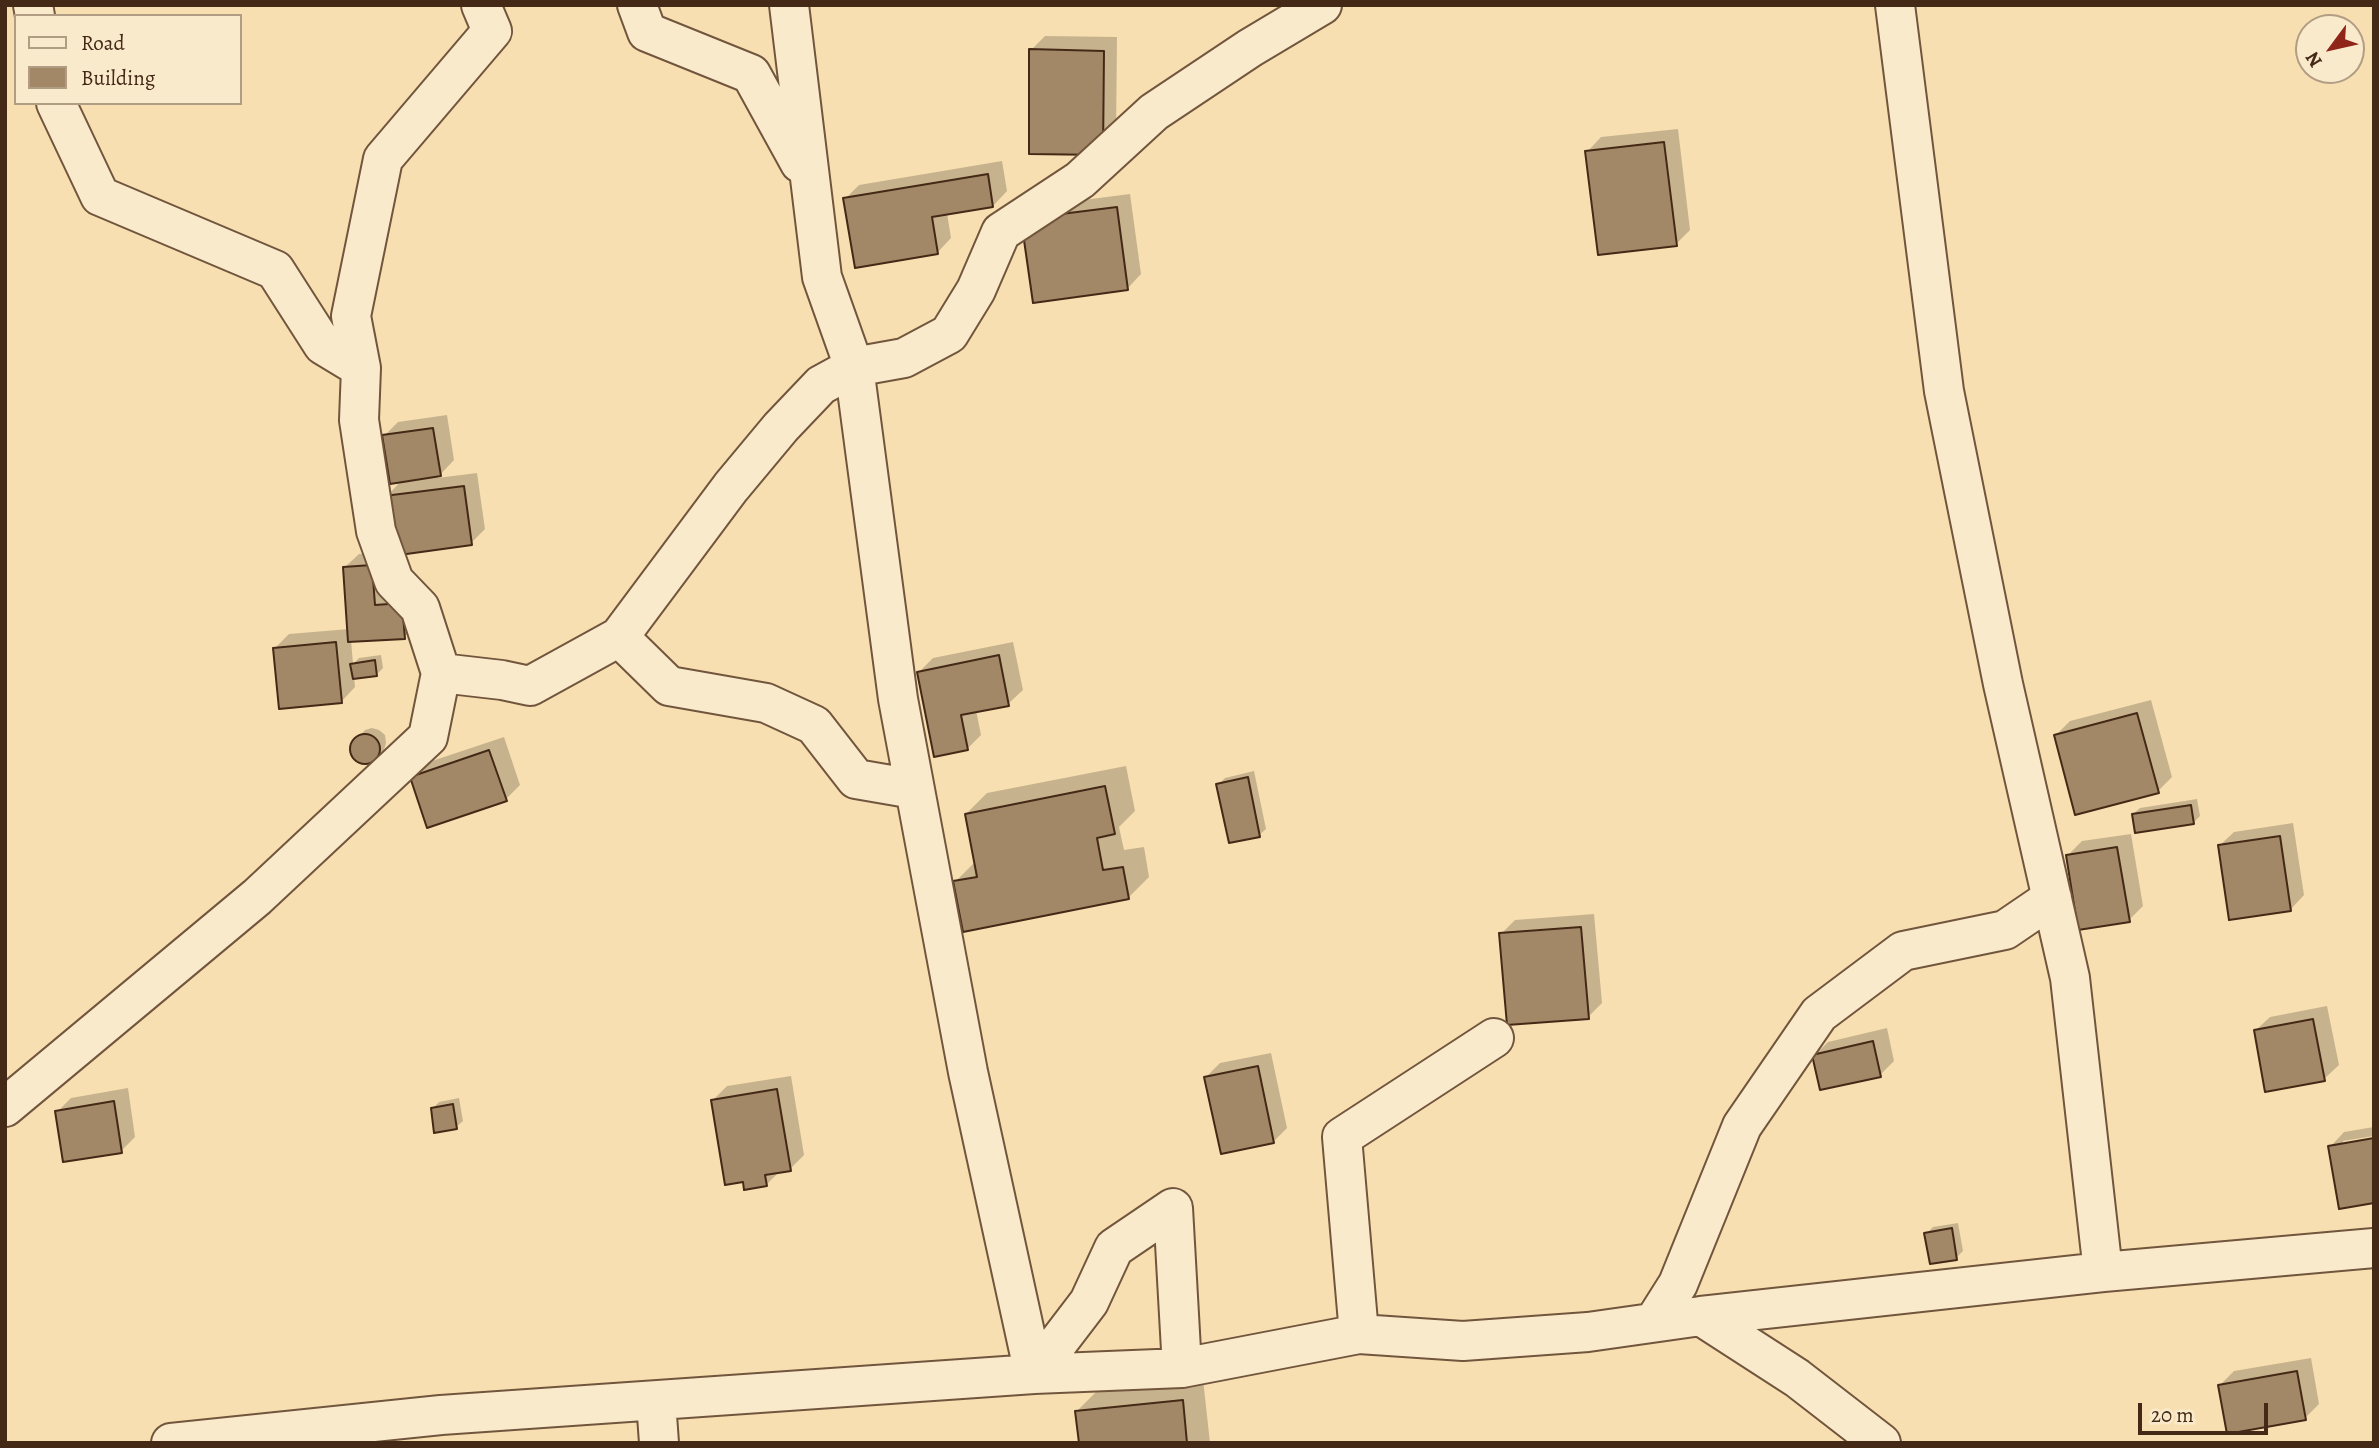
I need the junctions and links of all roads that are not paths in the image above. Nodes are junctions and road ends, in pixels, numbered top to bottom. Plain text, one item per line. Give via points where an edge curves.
1 (481, 5) edge
2 (636, 5) edge
3 (789, 5) edge
4 (1322, 5) edge
5 (1895, 5) edge
6 (57, 105) edge
7 (809, 178) junction
8 (854, 367) junction
9 (360, 368) junction
10 (619, 637) junction
11 (442, 673) junction
12 (914, 789) junction
13 (2052, 898) junction
14 (1494, 1038) dead end
15 (5, 1107) edge
16 (2374, 1248) edge
17 (2103, 1272) junction
18 (1701, 1316) junction
19 (1654, 1322) junction
20 (1359, 1334) junction
21 (1182, 1367) junction
22 (1034, 1374) junction
23 (656, 1401) junction
24 (171, 1443) edge
25 (659, 1443) edge
26 (1881, 1443) edge

1 - 9 street via 492,31 383,159 351,316
2 - 7 street via 647,32 751,74
3 - 7 street
4 - 8 street via 1154,112 1080,180 1001,232 976,290 949,334 904,358
5 - 13 street via 1944,391
6 - 9 street via 100,196 275,270 323,345
7 - 8 street via 822,277
8 - 10 street via 821,385 781,428
8 - 12 street
9 - 11 street via 359,420 376,531 394,581 420,608
10 - 11 street via 530,686
10 - 12 street via 669,687 766,703 814,725 856,779
11 - 15 street via 428,737 257,897
12 - 22 street via 968,1072
13 - 17 street via 2070,978
13 - 19 street via 2005,930 1903,951 1819,1014 1742,1126 1678,1284
14 - 20 street via 1342,1137
16 - 17 street
17 - 18 street
18 - 19 street
18 - 26 street via 1797,1378
19 - 20 street via 1464,1341
20 - 21 street
21 - 22 street
21 - 22 street via 1173,1208 1114,1248 1089,1302
22 - 23 street
23 - 24 street via 441,1415
23 - 25 street

